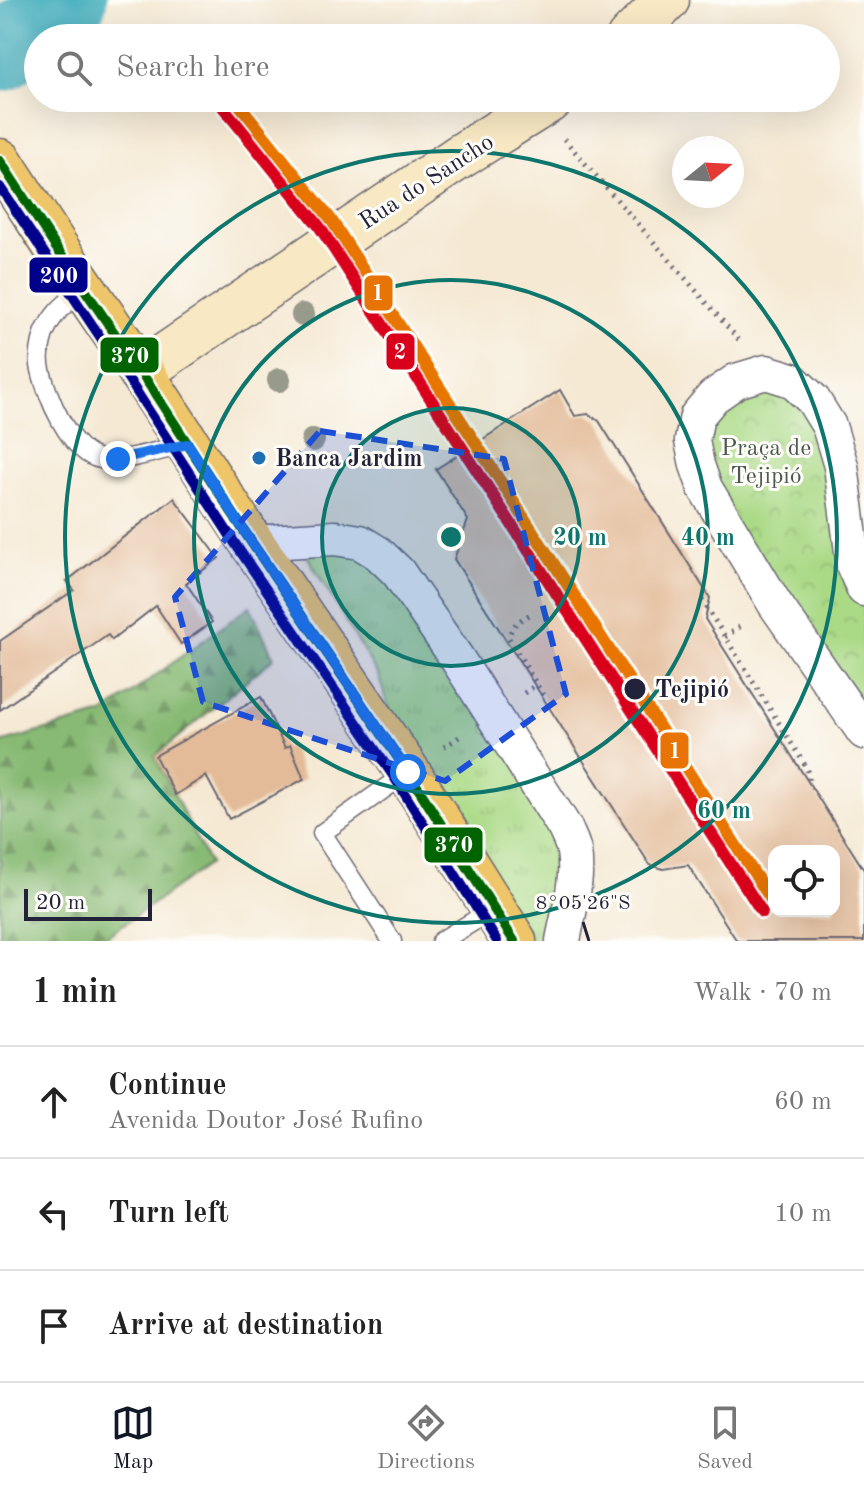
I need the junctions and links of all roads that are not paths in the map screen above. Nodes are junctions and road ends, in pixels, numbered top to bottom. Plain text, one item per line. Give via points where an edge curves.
1 (667, 0) edge
2 (643, 24) edge
3 (531, 112) edge
4 (0, 161) edge
5 (84, 289) junction
6 (141, 372) junction
7 (188, 444) junction
8 (252, 543) junction
9 (864, 589) edge
10 (864, 732) edge
11 (408, 772) junction
12 (504, 925) edge
13 (392, 941) edge
14 (441, 941) edge
15 (563, 941) edge

1 - 2 street
3 - 6 street, Rua do Sancho
4 - 5 main road
5 - 6 main road
5 - 7 lane via 57,310 43,337 39,361 75,443 101,459
6 - 7 main road
7 - 8 main road
8 - 11 main road
8 - 15 street via 335,538 360,542 398,572 565,828 574,849
9 - 10 street via 854,567 841,466 829,426 813,400 792,380 766,372 736,381 713,397 697,416 692,441 705,488 775,604
11 - 12 main road
11 - 13 lane via 322,833
12 - 14 lane

